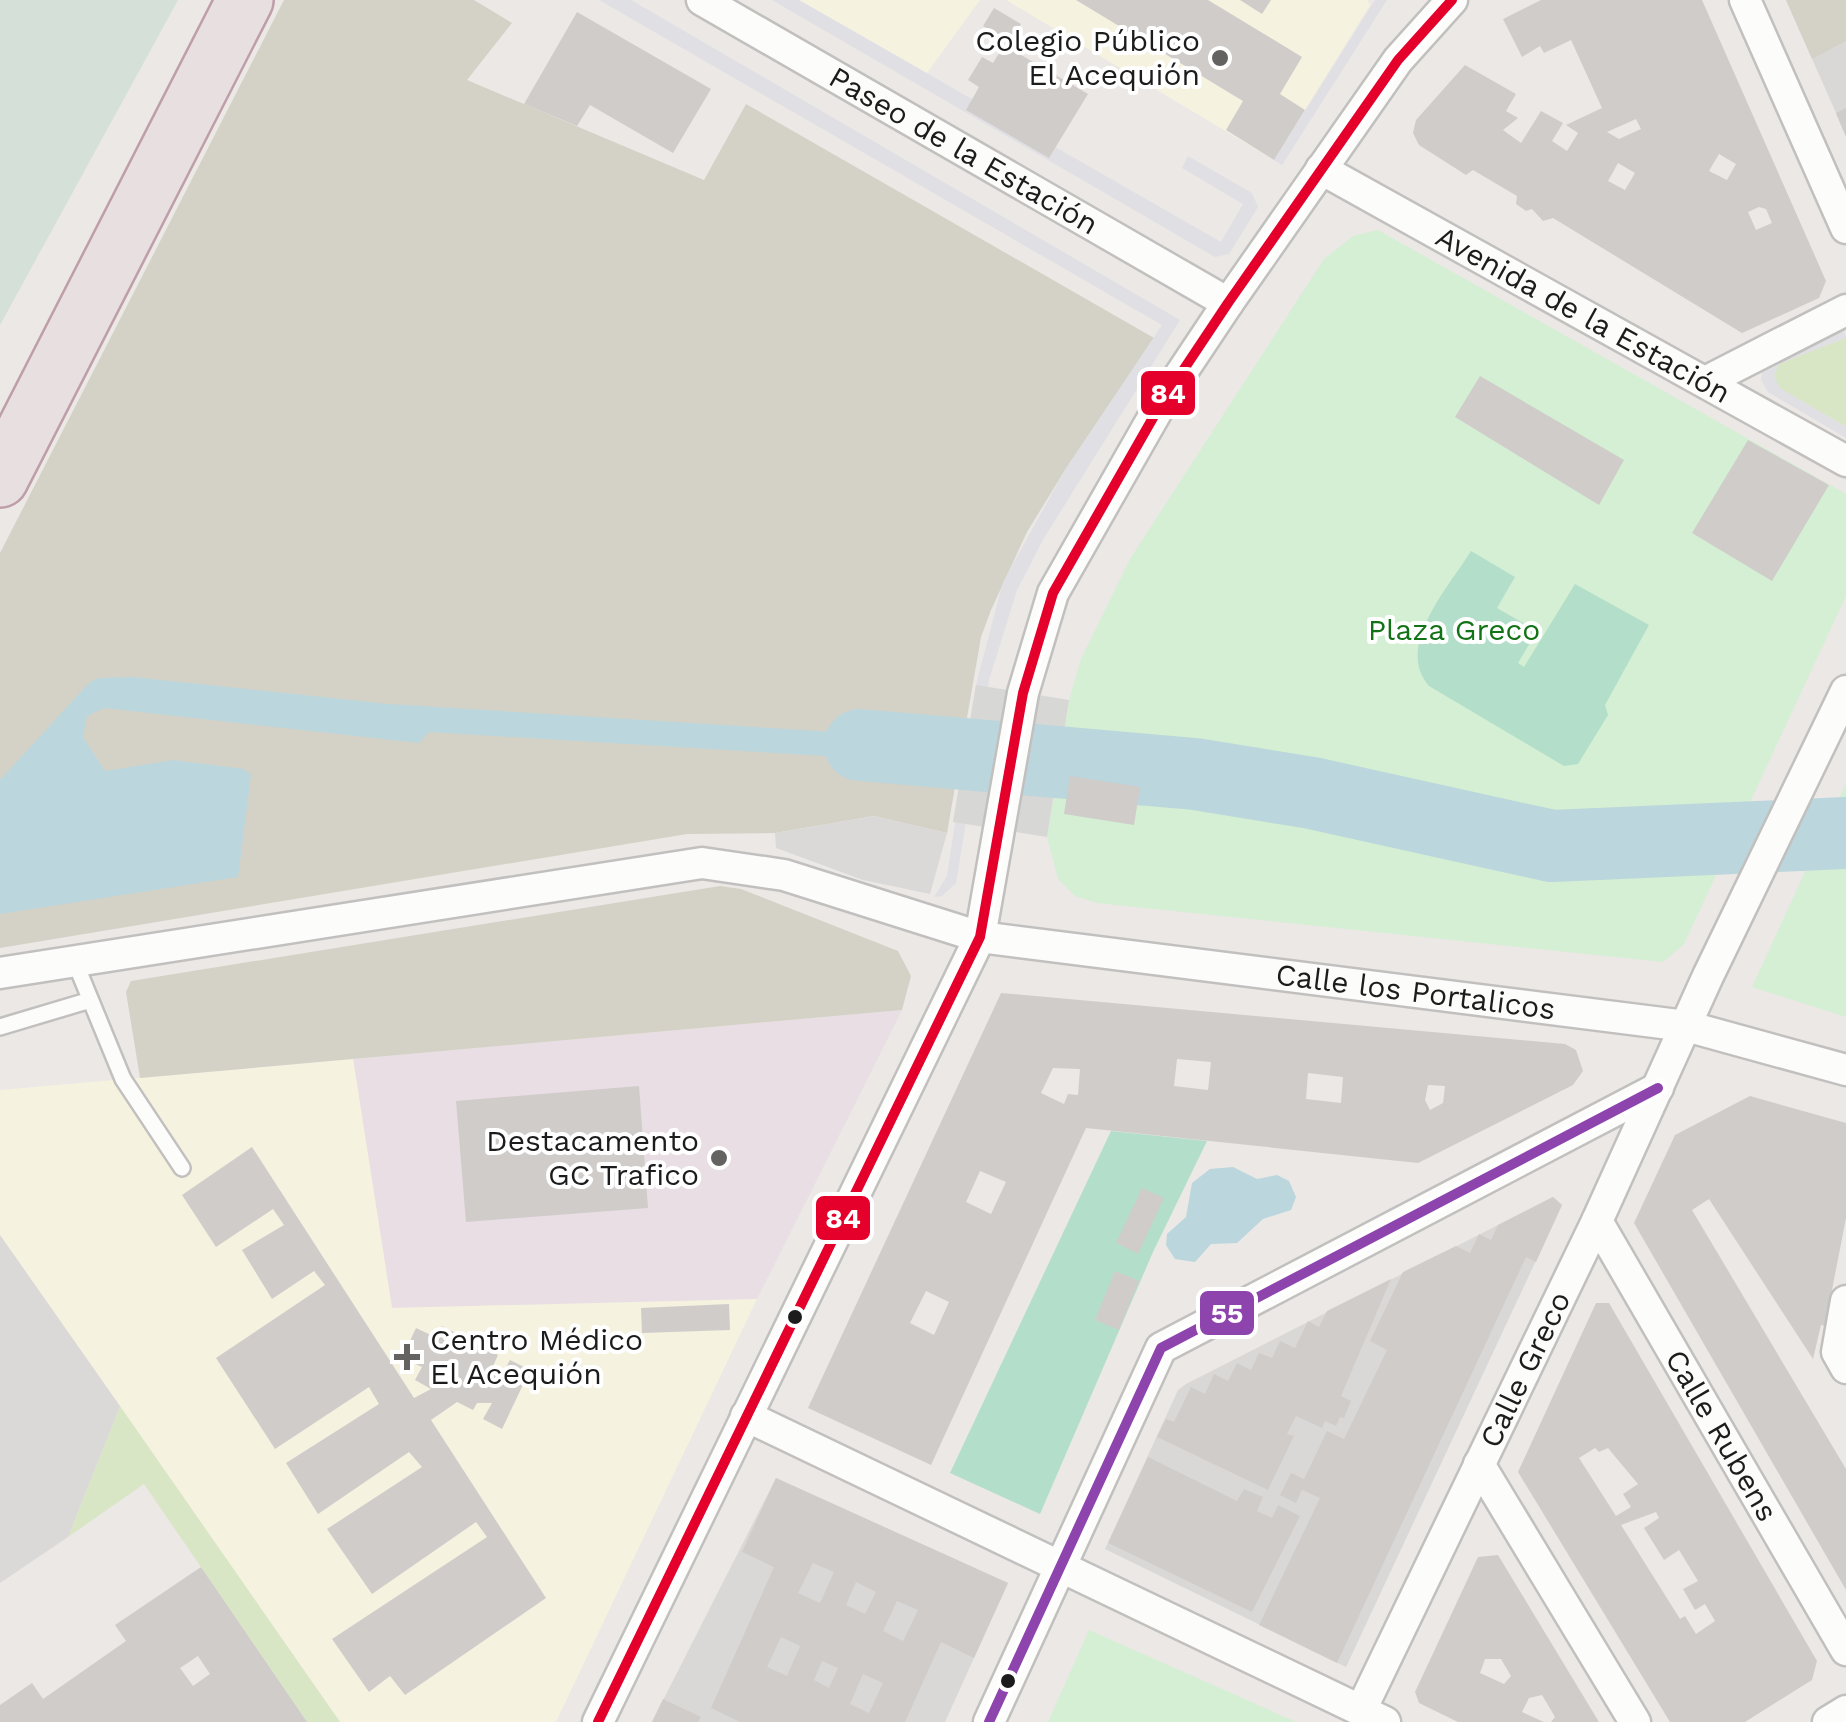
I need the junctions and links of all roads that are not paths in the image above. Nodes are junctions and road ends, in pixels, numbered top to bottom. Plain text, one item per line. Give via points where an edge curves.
1 (244, 0) edge
2 (702, 0) edge
3 (1452, 0) edge
4 (1745, 0) edge
5 (1320, 168) junction
6 (1846, 228) edge
7 (1228, 303) junction
8 (1846, 310) edge
9 (1707, 381) junction
10 (1846, 461) edge
11 (0, 479) edge
12 (1846, 691) edge
13 (1832, 733) edge
14 (980, 937) junction
15 (75, 962) junction
16 (0, 972) edge
17 (88, 1002) junction
18 (1686, 1026) junction
19 (0, 1027) edge
20 (1846, 1070) edge
21 (1658, 1088) junction
22 (182, 1168) dead end
23 (1598, 1221) junction
24 (1846, 1301) edge
25 (1846, 1368) edge
26 (746, 1416) junction
27 (1479, 1464) junction
28 (1060, 1568) junction
29 (1846, 1650) edge
30 (1846, 1711) edge
31 (1373, 1716) edge
32 (598, 1722) edge
33 (989, 1722) edge
34 (1635, 1722) edge
35 (1828, 1722) edge

1 - 11 highway
2 - 7 street, Paseo de la Estación
3 - 5 street via 1398,60
4 - 6 street
5 - 7 street
5 - 9 street, Avenida de la Estación
7 - 14 street via 1152,418 1053,592 1022,693
8 - 9 street
9 - 10 street, Avenida de la Estación
12 - 13 street
13 - 18 street
14 - 15 street, Calle los Portalicos via 784,874 702,863
14 - 18 street, Calle los Portalicos
14 - 26 street
15 - 16 street, Calle los Portalicos
15 - 17 lane
17 - 19 lane
17 - 22 lane via 123,1080
18 - 20 street, Calle los Portalicos
18 - 21 street, Calle Greco
21 - 23 street, Calle Greco
21 - 28 street via 1161,1348
23 - 27 street, Calle Greco
23 - 29 street, Calle Rubens
24 - 25 street via 1837,1352
26 - 28 street
26 - 32 street
27 - 31 street, Calle Greco
27 - 34 street
28 - 31 street
28 - 33 street
30 - 35 street

